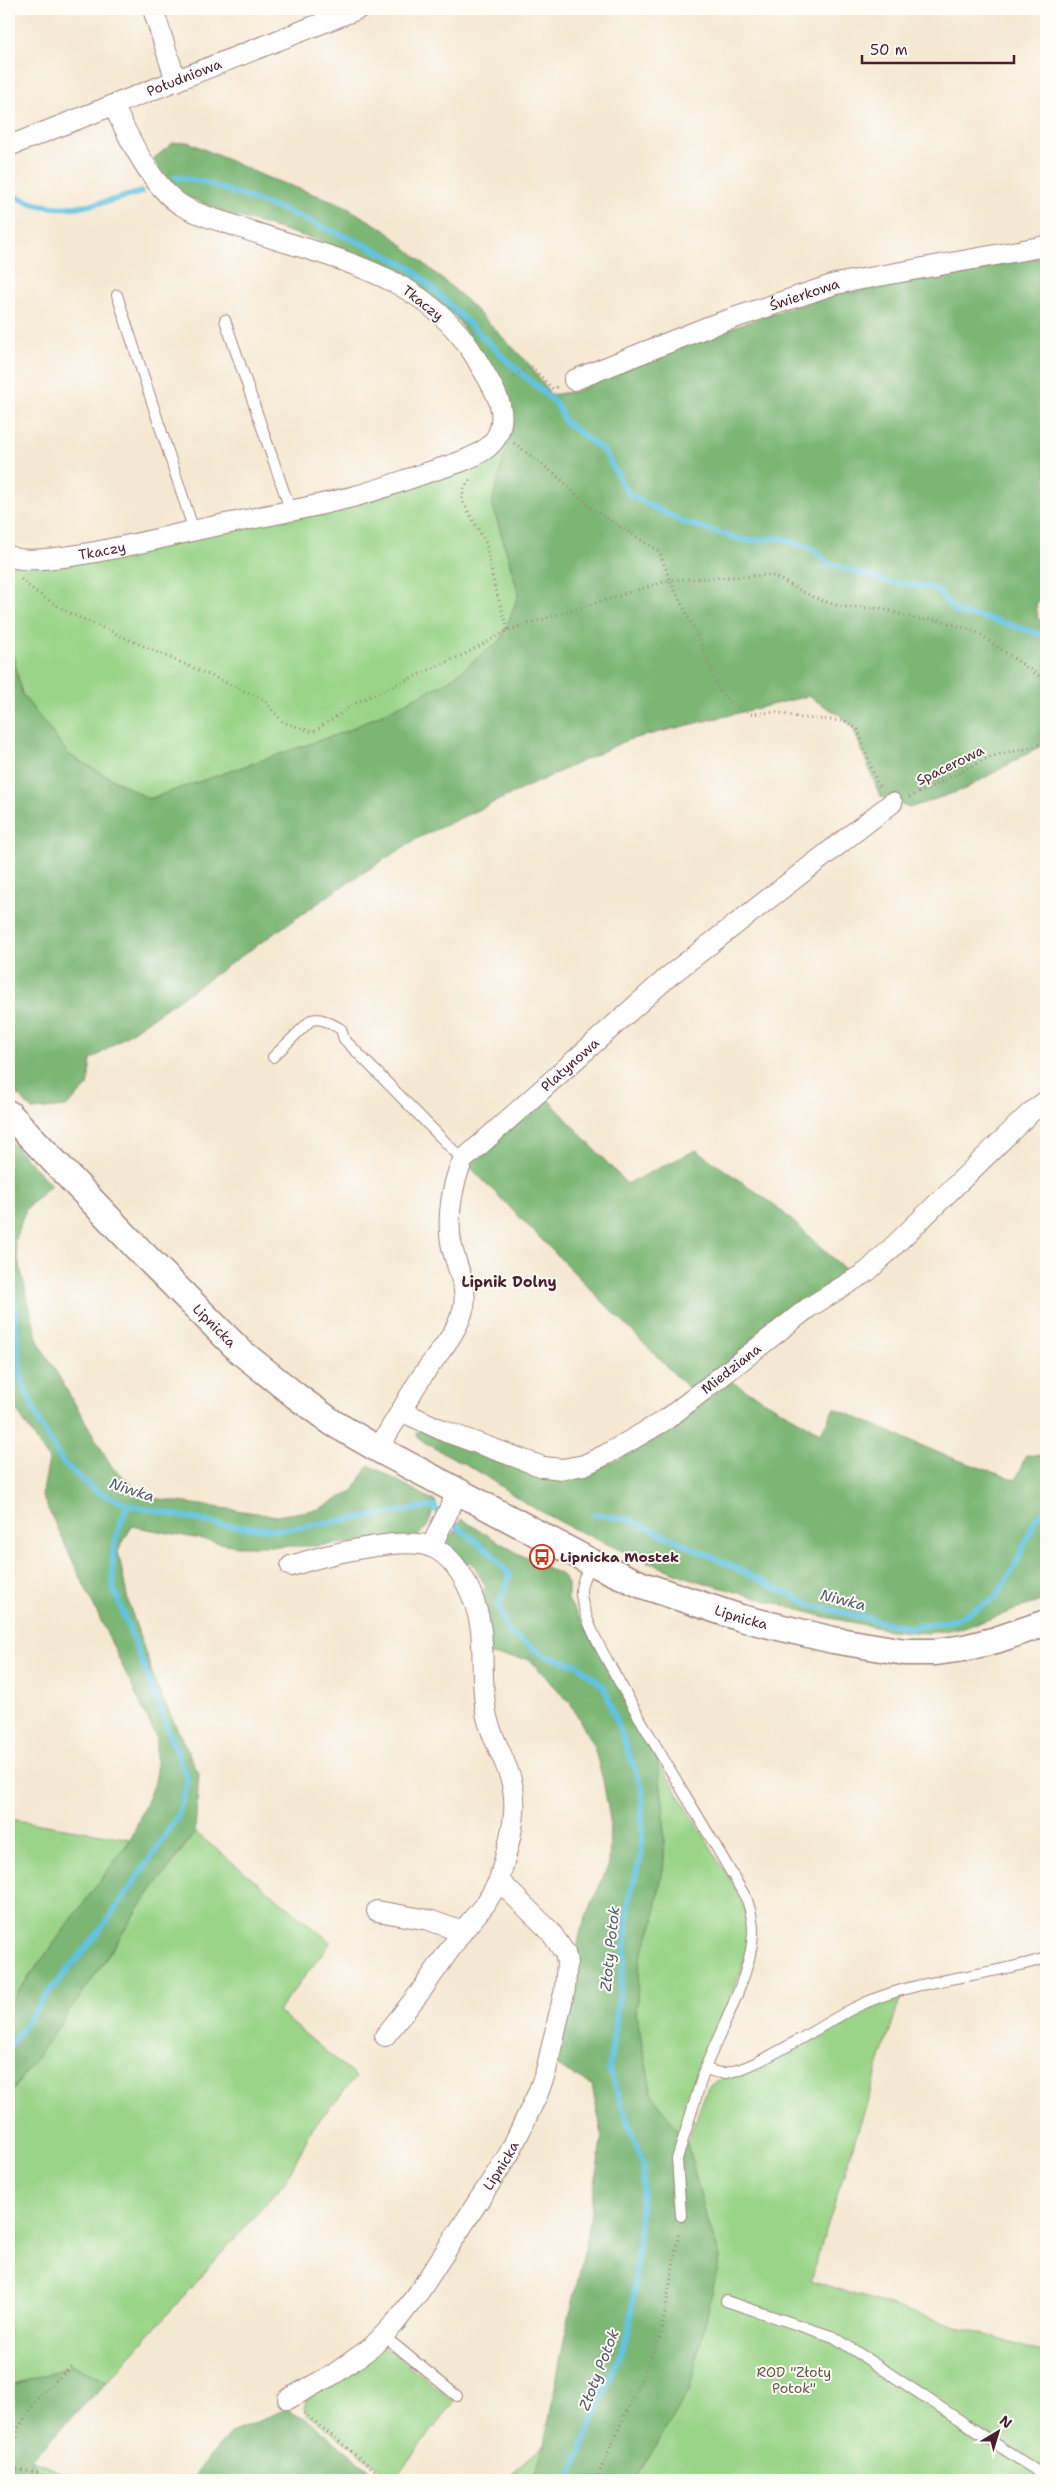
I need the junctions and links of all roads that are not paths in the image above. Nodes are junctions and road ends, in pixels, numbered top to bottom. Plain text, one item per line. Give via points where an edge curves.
1 (153, 9) edge
2 (358, 9) edge
3 (176, 81) junction
4 (114, 105) junction
5 (9, 146) edge
6 (1046, 246) edge
7 (117, 295) dead end
8 (225, 320) dead end
9 (574, 380) road end
10 (291, 512) junction
11 (194, 531) junction
12 (11, 564) edge
13 (892, 803) road end
14 (273, 1056) dead end
15 (1046, 1101) edge
16 (9, 1114) edge
17 (463, 1160) junction
18 (400, 1411) junction
19 (378, 1449) junction
20 (453, 1500) junction
21 (433, 1541) junction
22 (591, 1562) junction
23 (291, 1566) dead end
24 (1046, 1623) edge
25 (499, 1881) junction
26 (377, 1911) dead end
27 (462, 1932) junction
28 (1046, 1958) edge
29 (385, 2036) dead end
30 (705, 2068) junction
31 (681, 2216) road end
32 (726, 2301) dead end
33 (384, 2336) junction
34 (457, 2396) dead end
35 (293, 2397) road end
36 (1046, 2477) edge

1 - 3 street
2 - 3 street, Południowa
3 - 4 street, Południowa
4 - 5 street, Południowa
4 - 10 street, Tkaczy via 126,132 162,188 181,205 257,234 358,264 407,288 442,315 469,347 496,394 500,406 500,432 486,449 355,496
6 - 9 street, Świerkowa via 835,284 710,326
7 - 11 lane
8 - 10 lane
10 - 11 street, Tkaczy
11 - 12 street, Tkaczy via 139,544 34,560 14,559
13 - 17 street, Platynowa via 669,976
14 - 17 lane via 311,1020 318,1018 341,1029 344,1038
15 - 18 street, Miedziana via 868,1271 808,1308 667,1419 608,1454 563,1469 543,1467 444,1431
16 - 19 street, Lipnicka via 241,1352 296,1396
17 - 18 street via 450,1214 450,1242 464,1304 447,1343
18 - 19 street
19 - 20 street, Lipnicka
20 - 21 street
20 - 22 street, Lipnicka
21 - 23 street via 373,1545
21 - 25 street via 456,1568 470,1592 480,1628 487,1716 512,1784 514,1816
22 - 24 street, Lipnicka via 642,1585 742,1618 833,1640 905,1652 964,1648
22 - 30 lane via 580,1592 583,1606 645,1729 743,1892 751,1914 753,1928 749,1958
25 - 27 street
25 - 33 street, Lipnicka via 550,1931 565,1953 565,1988 546,2070 508,2154 419,2292
26 - 27 street via 429,1920
27 - 29 street via 422,1991
28 - 30 lane via 904,1987 854,2008 740,2068 725,2073
30 - 31 lane via 677,2159
32 - 36 lane via 834,2337
33 - 34 lane
33 - 35 street, Lipnicka via 334,2374

